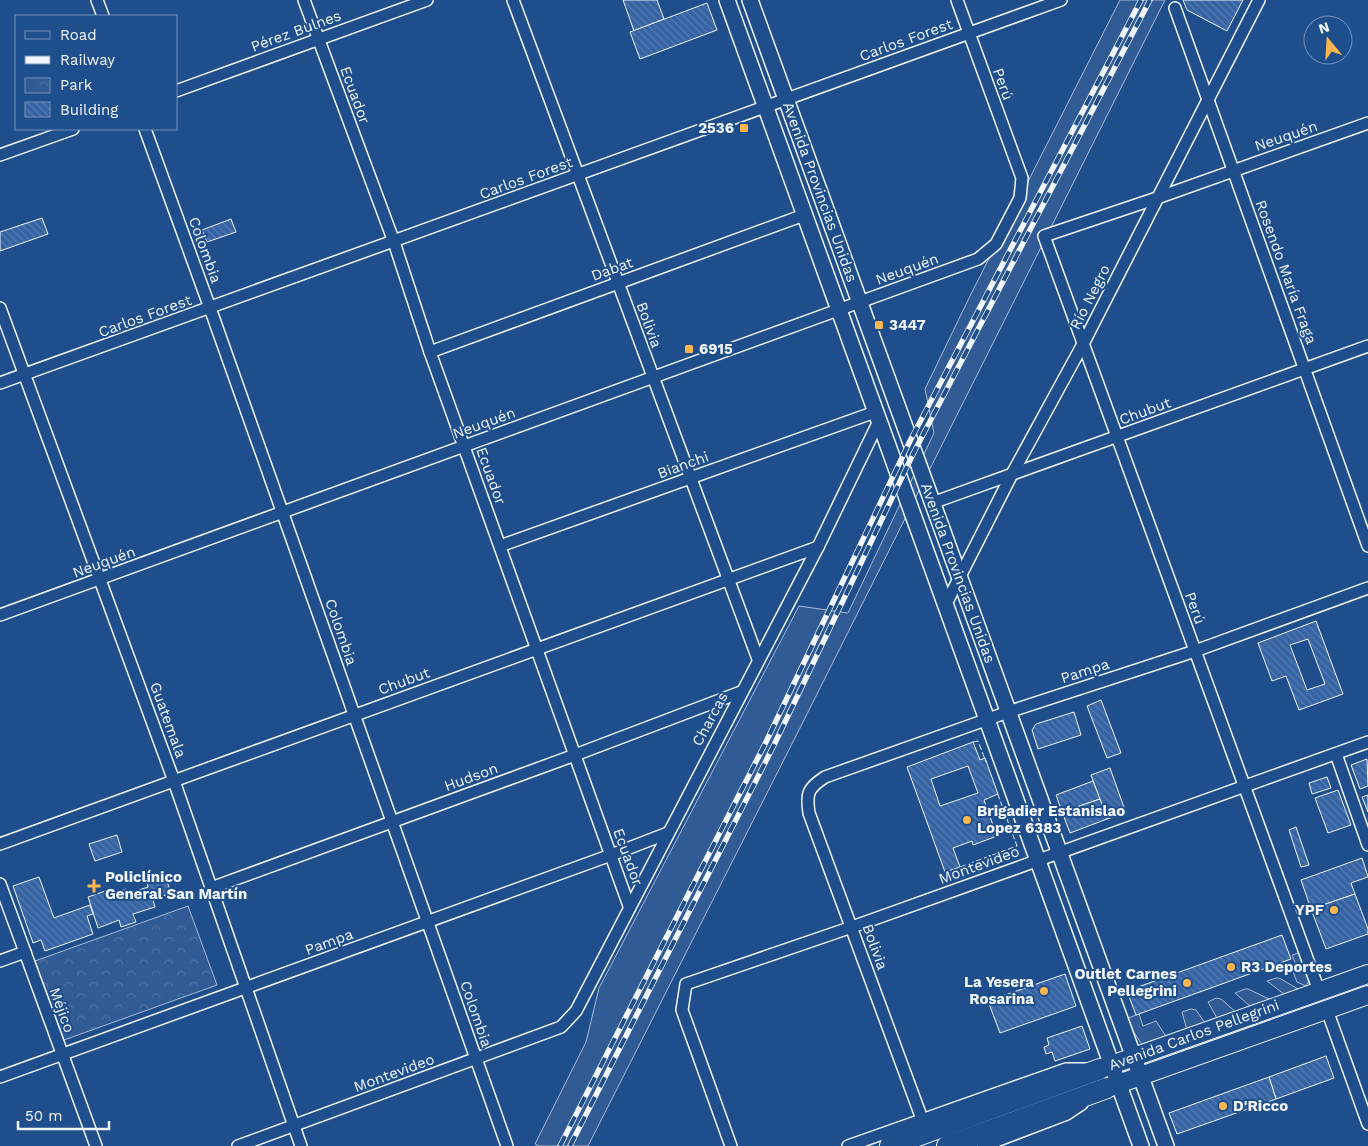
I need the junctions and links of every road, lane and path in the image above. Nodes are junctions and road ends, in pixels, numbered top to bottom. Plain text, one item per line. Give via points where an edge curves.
1 (97, 0) edge
2 (304, 0) edge
3 (427, 0) edge
4 (512, 0) edge
5 (727, 0) edge
6 (750, 0) edge
7 (957, 0) edge
8 (1061, 0) edge
9 (1259, 0) edge
10 (1175, 8) dead end
11 (103, 15) edge
12 (969, 34) junction
13 (318, 40) junction
14 (178, 90) edge
15 (1209, 99) junction
16 (786, 100) junction
17 (766, 107) junction
18 (1368, 123) edge
19 (70, 130) edge
20 (144, 130) edge
21 (0, 155) edge
22 (1234, 170) junction
23 (579, 174) junction
24 (1157, 198) junction
25 (804, 215) junction
26 (1044, 236) joint
27 (394, 242) junction
28 (978, 259) joint
29 (618, 283) junction
30 (859, 302) junction
31 (0, 308) edge
32 (210, 308) junction
33 (838, 310) junction
34 (1083, 344) junction
35 (1368, 346) edge
36 (430, 352) junction
37 (1305, 369) junction
38 (24, 375) junction
39 (653, 378) junction
40 (0, 384) edge
41 (877, 416) junction
42 (1117, 437) junction
43 (464, 446) junction
44 (1012, 474) junction
45 (690, 478) junction
46 (932, 503) junction
47 (282, 512) junction
48 (500, 546) junction
49 (1368, 546) edge
50 (818, 547) junction
51 (960, 576) junction
52 (100, 579) junction
53 (728, 580) junction
54 (1368, 588) edge
55 (946, 606) junction
56 (0, 615) edge
57 (537, 649) junction
58 (1195, 651) junction
59 (758, 659) junction
60 (741, 692) junction
61 (1008, 712) junction
62 (354, 716) junction
63 (987, 720) junction
64 (1368, 742) edge
65 (1336, 754) junction
66 (575, 755) junction
67 (174, 780) junction
68 (812, 786) joint
69 (1245, 786) junction
70 (392, 822) junction
71 (668, 832) junction
72 (0, 844) edge
73 (1368, 845) edge
74 (1059, 852) junction
75 (611, 856) junction
76 (1037, 860) junction
77 (0, 884) edge
78 (212, 888) junction
79 (629, 906) junction
80 (427, 922) junction
81 (852, 927) junction
82 (25, 952) junction
83 (0, 961) edge
84 (1368, 974) edge
85 (246, 988) junction
86 (1319, 991) junction
87 (1368, 995) edge
88 (1327, 1010) junction
89 (560, 1028) joint
90 (62, 1054) junction
91 (1133, 1057) junction
92 (476, 1059) junction
93 (1106, 1067) junction
94 (1139, 1076) junction
95 (0, 1077) edge
96 (1113, 1086) junction
97 (922, 1119) junction
98 (1368, 1124) edge
99 (294, 1125) junction
100 (96, 1146) edge
101 (238, 1146) edge
102 (301, 1146) edge
103 (506, 1146) edge
104 (731, 1146) edge
105 (848, 1146) edge
106 (890, 1146) edge
107 (947, 1146) edge
108 (983, 1146) edge
109 (1141, 1146) edge
110 (1166, 1146) edge

1 - 11 street
2 - 13 street, Ecuador
3 - 13 street, Pérez Bulnes
4 - 23 street, Bolivia
5 - 17 main road, Avenida Provincias Unidas
6 - 16 main road, Avenida Provincias Unidas
7 - 12 street, Perú
8 - 12 street, Carlos Forest
9 - 15 street, Río Negro
10 - 15 street, Rosendo María Fraga
12 - 16 street, Carlos Forest
12 - 28 street, Perú via 1022,178 1020,198 996,244
13 - 14 street, Pérez Bulnes
13 - 27 street, Ecuador
15 - 22 street, Rosendo María Fraga
15 - 24 street, Río Negro
16 - 17 street, Carlos Forest
16 - 30 main road, Avenida Provincias Unidas
17 - 23 street, Carlos Forest
17 - 25 main road, Avenida Provincias Unidas
18 - 22 street, Neuquén
19 - 21 street
20 - 32 street, Colombia
22 - 24 street, Neuquén
22 - 37 street, Rosendo María Fraga
23 - 27 street, Carlos Forest
23 - 29 street, Bolivia
24 - 26 street, Neuquén
24 - 34 street, Río Negro
25 - 29 street, Dabat
25 - 33 main road, Avenida Provincias Unidas
26 - 34 street, Perú
27 - 32 street, Carlos Forest
27 - 36 street, Ecuador
28 - 30 street, Neuquén
29 - 36 street, Dabat
29 - 39 street, Bolivia
30 - 33 street, Neuquén
30 - 46 main road, Avenida Provincias Unidas
31 - 38 street, Guatemala
32 - 38 street, Carlos Forest
32 - 47 street, Colombia
33 - 39 street, Neuquén
33 - 41 main road, Avenida Provincias Unidas
34 - 42 street, Perú
34 - 44 street, Río Negro
35 - 37 street, Chubut
36 - 43 street, Ecuador
37 - 42 street, Chubut
37 - 49 street, Rosendo María Fraga
38 - 40 street, Carlos Forest
38 - 52 street, Guatemala
39 - 43 street, Neuquén
39 - 45 street, Bolivia
41 - 45 street, Bianchi
41 - 50 street, Charcas
41 - 55 main road, Avenida Provincias Unidas
42 - 44 street, Chubut
42 - 58 street, Perú
43 - 47 street, Neuquén
43 - 48 street, Ecuador
44 - 46 street, Chubut
44 - 51 street, Río Negro
45 - 48 street, Bianchi
45 - 53 street, Bolivia
46 - 51 main road, Avenida Provincias Unidas
47 - 52 street, Neuquén
47 - 62 street, Colombia
48 - 57 street, Ecuador
50 - 53 street, Chubut
50 - 59 street, Charcas
51 - 55 street, Río Negro
51 - 61 main road, Avenida Provincias Unidas
52 - 56 street, Neuquén
52 - 67 street, Guatemala
53 - 57 street, Chubut
53 - 59 street, Bolivia
54 - 58 street, Pampa
55 - 63 main road, Avenida Provincias Unidas
57 - 62 street, Chubut
57 - 66 street, Ecuador
58 - 61 street, Pampa
58 - 69 street, Perú
59 - 60 street, Charcas
60 - 66 street, Hudson
60 - 71 street, Charcas
61 - 63 street, Pampa
61 - 74 main road, Avenida Provincias Unidas
62 - 67 street, Chubut
62 - 70 street, Colombia
63 - 68 street, Pampa via 825,777
63 - 76 main road, Avenida Provincias Unidas
64 - 65 street, Montevideo
65 - 69 street, Montevideo
65 - 73 street
66 - 70 street, Hudson
66 - 75 street, Ecuador
67 - 72 street, Chubut
67 - 78 street, Guatemala
68 - 81 street, Bolivia via 807,798 810,813
69 - 74 street, Montevideo
69 - 86 street, Perú
70 - 78 street, Hudson
70 - 80 street, Colombia
71 - 75 street, Pampa
71 - 79 street, Charcas
74 - 76 street, Montevideo
74 - 91 main road, Avenida Provincias Unidas
75 - 79 street, Ecuador
75 - 80 street, Pampa
76 - 81 street, Montevideo
76 - 93 main road, Avenida Provincias Unidas
77 - 82 street, Méjico
78 - 85 street, Guatemala
79 - 89 street, Charcas via 576,1011
80 - 85 street, Pampa
80 - 92 street, Colombia
81 - 97 street, Bolivia
81 - 104 street, Montevideo via 686,984 682,1010
82 - 83 street
82 - 90 street, Méjico
84 - 86 main road, Avenida Carlos Pellegrini
85 - 90 street, Pampa
85 - 99 street, Guatemala
86 - 91 main road, Avenida Carlos Pellegrini
87 - 88 main road, Avenida Carlos Pellegrini
88 - 94 main road, Avenida Carlos Pellegrini
88 - 98 street
89 - 92 street, Montevideo
90 - 95 street, Pampa
90 - 100 street, Méjico
91 - 93 main road, Avenida Carlos Pellegrini
91 - 94 main road, Avenida Provincias Unidas
92 - 99 street, Montevideo
92 - 103 street, Colombia
93 - 96 main road, Avenida Provincias Unidas
93 - 97 street, Avenida Carlos Pellegrini via 1066,1069
93 - 106 highway
94 - 96 main road, Avenida Carlos Pellegrini
94 - 110 main road, Avenida Provincias Unidas
96 - 107 highway
96 - 108 street, Avenida Carlos Pellegrini via 1067,1114
96 - 109 main road, Avenida Provincias Unidas
97 - 105 street, Avenida Carlos Pellegrini
99 - 101 street, Montevideo
99 - 102 street, Guatemala

